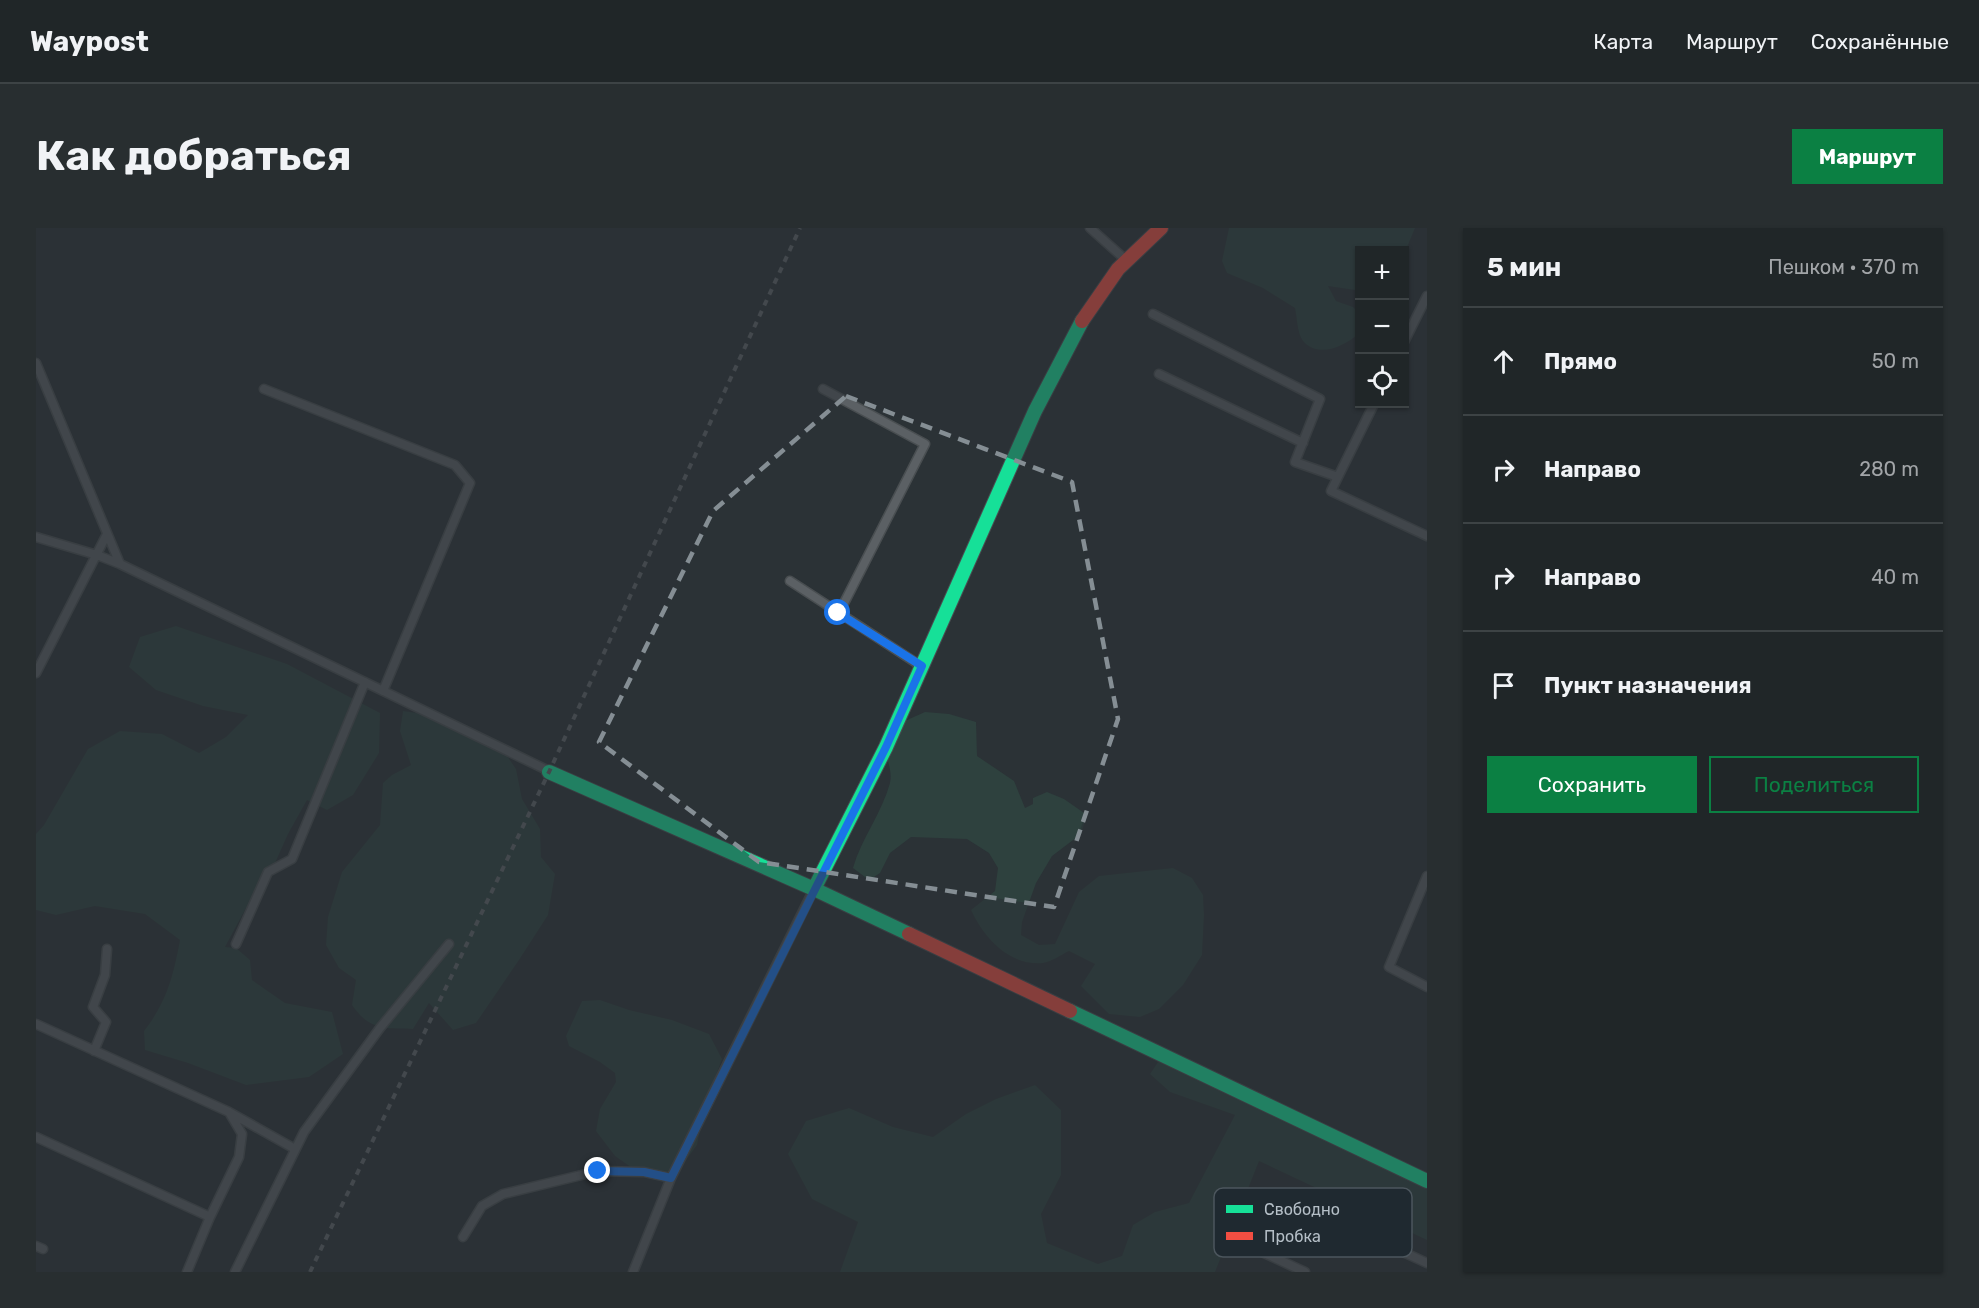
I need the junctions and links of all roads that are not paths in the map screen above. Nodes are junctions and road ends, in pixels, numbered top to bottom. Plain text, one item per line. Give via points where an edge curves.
1 (1090, 228) edge
2 (1161, 228) edge
3 (1127, 261) junction
4 (1427, 296) edge
5 (1153, 314) dead end
6 (1409, 332) edge
7 (36, 363) edge
8 (1159, 374) dead end
9 (264, 389) dead end
10 (823, 389) dead end
11 (1372, 408) edge
12 (1303, 443) junction
13 (1338, 477) junction
14 (108, 534) junction
15 (36, 537) edge
16 (1427, 537) edge
17 (97, 555) junction
18 (120, 564) junction
19 (790, 581) dead end
20 (838, 613) junction
21 (922, 666) junction
22 (36, 673) edge
23 (365, 682) junction
24 (383, 692) junction
25 (549, 772) joint
26 (1427, 876) edge
27 (814, 890) junction
28 (236, 944) dead end
29 (449, 944) dead end
30 (107, 949) dead end
31 (1427, 987) edge
32 (36, 1024) edge
33 (94, 1051) junction
34 (229, 1112) junction
35 (36, 1137) edge
36 (295, 1149) junction
37 (671, 1178) junction
38 (1427, 1180) edge
39 (210, 1217) junction
40 (463, 1237) dead end
41 (1412, 1256) edge
42 (1273, 1257) edge
43 (1427, 1263) edge
44 (187, 1272) edge
45 (235, 1272) edge
46 (633, 1272) edge
47 (1305, 1272) edge

1 - 3 lane
2 - 3 street
3 - 21 street via 1076,329 1035,411
4 - 6 lane
5 - 12 lane via 1320,399
7 - 14 lane
8 - 12 lane
9 - 24 lane via 455,465 470,483
10 - 20 lane via 925,444
11 - 13 lane
12 - 13 lane via 1295,462
13 - 16 lane via 1330,491
14 - 17 lane
14 - 18 lane
15 - 17 lane
17 - 18 lane
17 - 22 lane
18 - 23 lane
19 - 20 lane
20 - 21 lane
21 - 27 street
23 - 24 lane
23 - 28 lane via 292,859 268,872
24 - 25 lane
25 - 27 street
26 - 31 lane via 1389,967
27 - 37 lane
27 - 38 street
29 - 36 lane via 380,1028
30 - 33 lane via 105,975 93,1007 106,1022
32 - 33 lane
33 - 34 lane
34 - 36 lane
34 - 39 lane via 242,1134 239,1157
35 - 39 lane
36 - 45 lane
37 - 40 lane via 644,1172 598,1171 504,1194 482,1206
37 - 46 lane
39 - 44 lane
41 - 43 lane
42 - 47 lane

